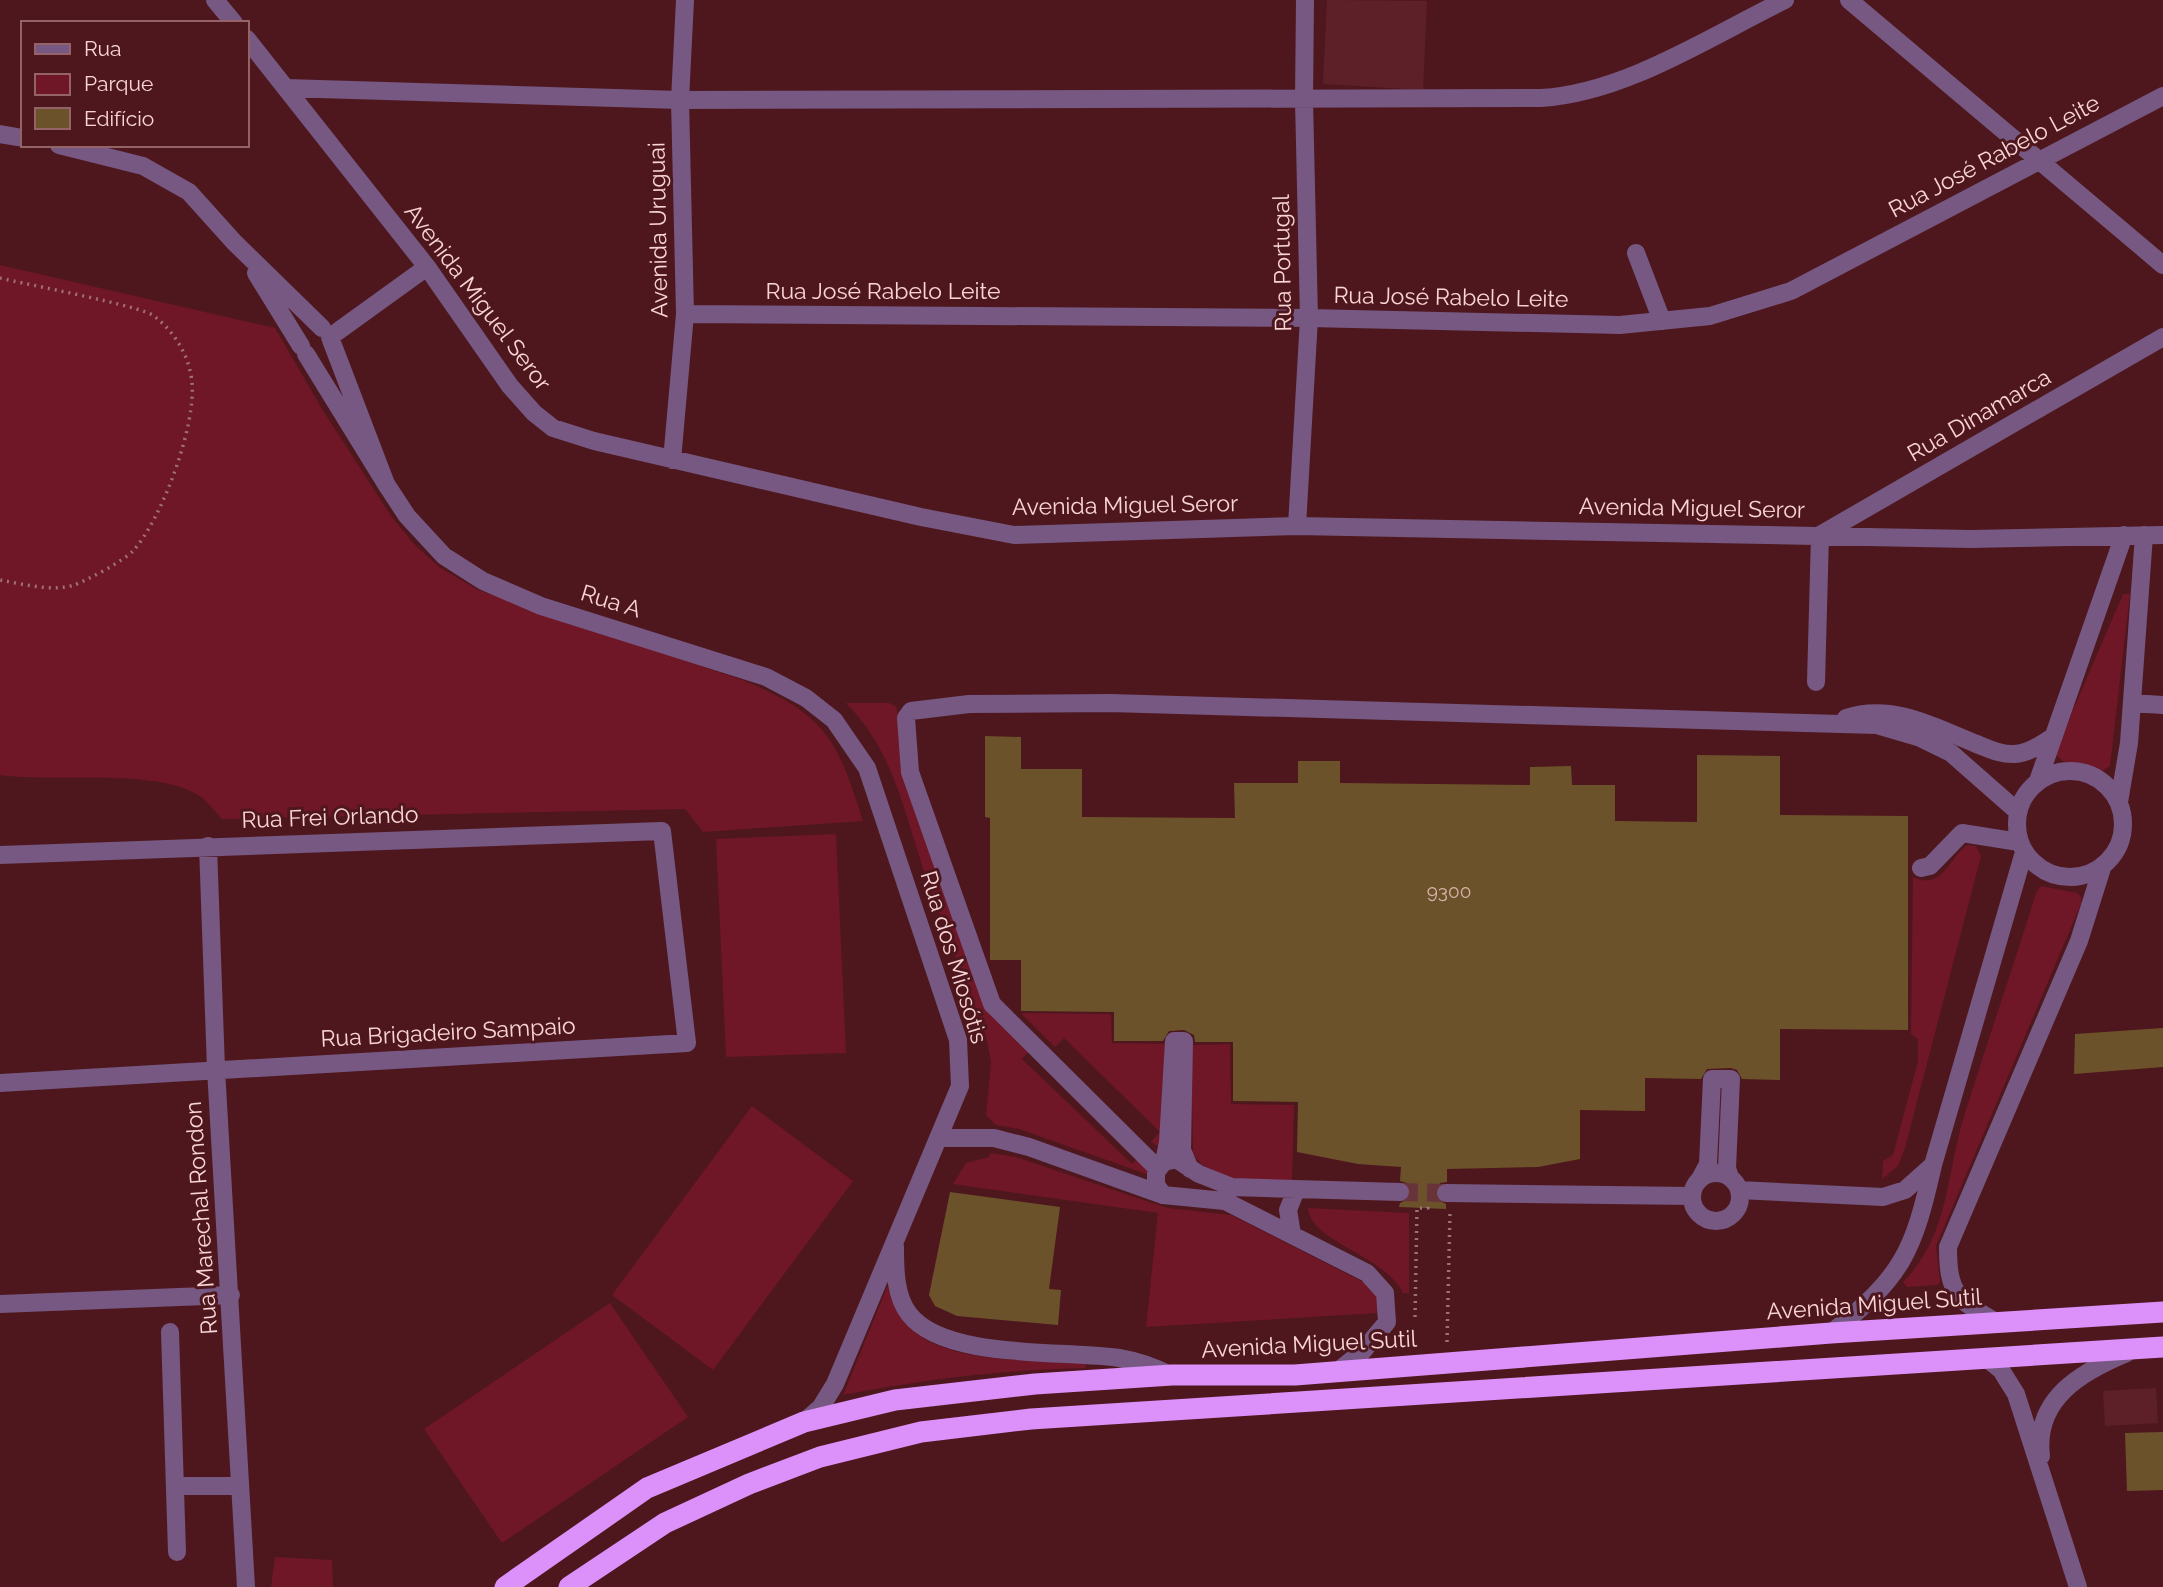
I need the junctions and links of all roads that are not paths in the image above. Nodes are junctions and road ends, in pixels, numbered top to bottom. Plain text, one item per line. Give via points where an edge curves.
1 (215, 0) edge
2 (685, 0) edge
3 (1305, 0) edge
4 (1785, 0) edge
5 (1849, 0) edge
6 (232, 21) edge
7 (248, 40) edge
8 (286, 88) junction
9 (2163, 96) edge
10 (680, 100) junction
11 (1304, 100) junction
12 (0, 134) edge
13 (21, 138) edge
14 (67, 147) edge
15 (2037, 160) junction
16 (234, 242) junction
17 (1636, 253) dead end
18 (2163, 265) edge
19 (427, 267) junction
20 (685, 314) junction
21 (1309, 318) junction
22 (1662, 321) junction
23 (328, 335) junction
24 (2163, 337) edge
25 (303, 350) junction
26 (672, 460) junction
27 (386, 484) junction
28 (1297, 526) junction
29 (1820, 535) junction
30 (2124, 535) junction
31 (2144, 535) junction
32 (2163, 535) edge
33 (1816, 682) dead end
34 (2132, 703) junction
35 (2163, 705) edge
36 (1832, 723) junction
37 (845, 733) joint
38 (2054, 736) junction
39 (2038, 780) junction
40 (2119, 803) junction
41 (2017, 811) junction
42 (662, 831) joint
43 (208, 846) junction
44 (2021, 847) junction
45 (0, 855) edge
46 (1921, 867) dead end
47 (2102, 868) junction
48 (216, 1069) junction
49 (0, 1083) edge
50 (937, 1138) junction
51 (1933, 1165) junction
52 (1161, 1166) junction
53 (1188, 1166) junction
54 (1700, 1179) junction
55 (1734, 1184) junction
56 (1265, 1189) junction
57 (1296, 1191) junction
58 (1400, 1192) tunnel mouth
59 (1446, 1193) tunnel mouth
60 (1169, 1196) junction
61 (1692, 1196) junction
62 (1225, 1201) junction
63 (1292, 1234) junction
64 (894, 1237) junction
65 (231, 1295) junction
66 (0, 1304) edge
67 (2163, 1312) edge
68 (1996, 1322) junction
69 (170, 1332) dead end
70 (1831, 1333) junction
71 (2163, 1347) edge
72 (2140, 1348) junction
73 (1985, 1357) junction
74 (1338, 1371) junction
75 (1172, 1375) junction
76 (804, 1422) junction
77 (2044, 1477) junction
78 (176, 1486) junction
79 (240, 1486) junction
80 (177, 1552) dead end
81 (246, 1587) edge
82 (505, 1587) edge
83 (569, 1587) edge
84 (2078, 1587) edge

1 - 6 street
2 - 10 street, Avenida Uruguai
3 - 11 street, Rua Portugal
4 - 11 street via 1624,80 1575,96
5 - 15 street
7 - 8 street, Avenida Miguel Seror
8 - 10 street
8 - 19 street, Avenida Miguel Seror
9 - 15 street, Rua José Rabelo Leite
10 - 11 street
10 - 20 street, Avenida Uruguai
11 - 21 street, Rua Portugal
12 - 13 street
14 - 16 street, Rua A via 132,163 170,179 189,192
15 - 18 street
15 - 22 street, Rua José Rabelo Leite via 1791,291 1710,316
16 - 23 street, Rua A
16 - 25 street, Rua A
17 - 22 street
19 - 23 street
19 - 26 street, Avenida Miguel Seror via 534,413 554,428
20 - 21 street, Rua José Rabelo Leite
20 - 26 street, Avenida Uruguai
21 - 22 street, Rua José Rabelo Leite via 1620,325
21 - 28 street, Rua Portugal
23 - 25 street via 329,350 321,357
23 - 25 street via 312,327 304,332
23 - 27 street, Rua A
24 - 29 street, Rua Dinamarca
25 - 27 street, Rua A
26 - 28 street, Avenida Miguel Seror via 1014,535
27 - 37 street, Rua A via 435,547 484,581 541,606 766,677 821,708
28 - 29 street, Avenida Miguel Seror
29 - 30 street, Avenida Miguel Seror via 1970,539
29 - 33 street
30 - 31 street, Avenida Miguel Seror
30 - 38 street
31 - 32 street, Avenida Miguel Seror
31 - 34 street
34 - 35 street
34 - 40 street
36 - 38 street via 1882,711 2012,754
36 - 41 street via 1877,725 1918,737 1951,753
36 - 52 street via 1110,703 917,708 906,748 914,785 992,1003
37 - 50 street, Rua dos Miosótis via 867,768 958,1040 960,1086
38 - 39 street
39 - 40 street via 2067,771 2083,772 2098,779
39 - 41 street
40 - 47 street via 2122,838
41 - 44 street
42 - 43 street, Rua Frei Orlando
42 - 48 street, Rua Brigadeiro Sampaio via 687,1043
43 - 45 street, Rua Frei Orlando
43 - 48 street, Rua Marechal Rondon
44 - 46 street via 1962,833 1930,866
44 - 47 street via 2039,869 2054,876 2071,878
44 - 51 street
47 - 68 street via 2078,941 1948,1247 1948,1276 1958,1296
48 - 49 street, Rua Brigadeiro Sampaio
48 - 65 street, Rua Marechal Rondon
50 - 60 street via 994,1138
50 - 64 street, Rua dos Miosótis
51 - 55 street via 1905,1189 1882,1197
51 - 70 street via 1909,1251 1888,1284
52 - 53 street via 1176,1159
52 - 53 street via 1168,1142 1174,1041 1184,1041 1182,1150
52 - 60 street via 1156,1185
53 - 56 street via 1232,1187
53 - 60 street via 1192,1183 1186,1193
54 - 55 street via 1715,1173
54 - 55 street via 1708,1164 1712,1079 1731,1079 1727,1168
54 - 61 street
55 - 61 street via 1740,1198 1734,1212 1721,1220 1699,1214
56 - 57 street
56 - 62 street
57 - 58 street
57 - 63 street via 1288,1210
59 - 61 street
60 - 62 street
62 - 63 street
63 - 74 street via 1367,1273 1385,1293 1389,1309 1382,1331
64 - 75 street, Rua dos Miosótis via 898,1291 908,1313 942,1337 970,1345 1120,1358
64 - 76 street, Rua dos Miosótis via 835,1384 821,1407
65 - 66 street
65 - 79 street, Rua Marechal Rondon
67 - 68 highway, Avenida Miguel Sutil
68 - 70 highway, Avenida Miguel Sutil
69 - 78 street
70 - 74 highway, Avenida Miguel Sutil
71 - 72 highway
72 - 73 highway
72 - 77 street via 2082,1374 2053,1401 2044,1419 2040,1446
73 - 77 street via 2001,1370 2016,1394
73 - 83 highway via 1031,1419 921,1432 820,1457 749,1484 665,1523
74 - 75 highway, Avenida Miguel Sutil
75 - 76 highway, Avenida Miguel Sutil via 895,1400
76 - 82 highway, Avenida Miguel Sutil via 647,1488
77 - 84 street
78 - 79 street
78 - 80 street
79 - 81 street, Rua Marechal Rondon

